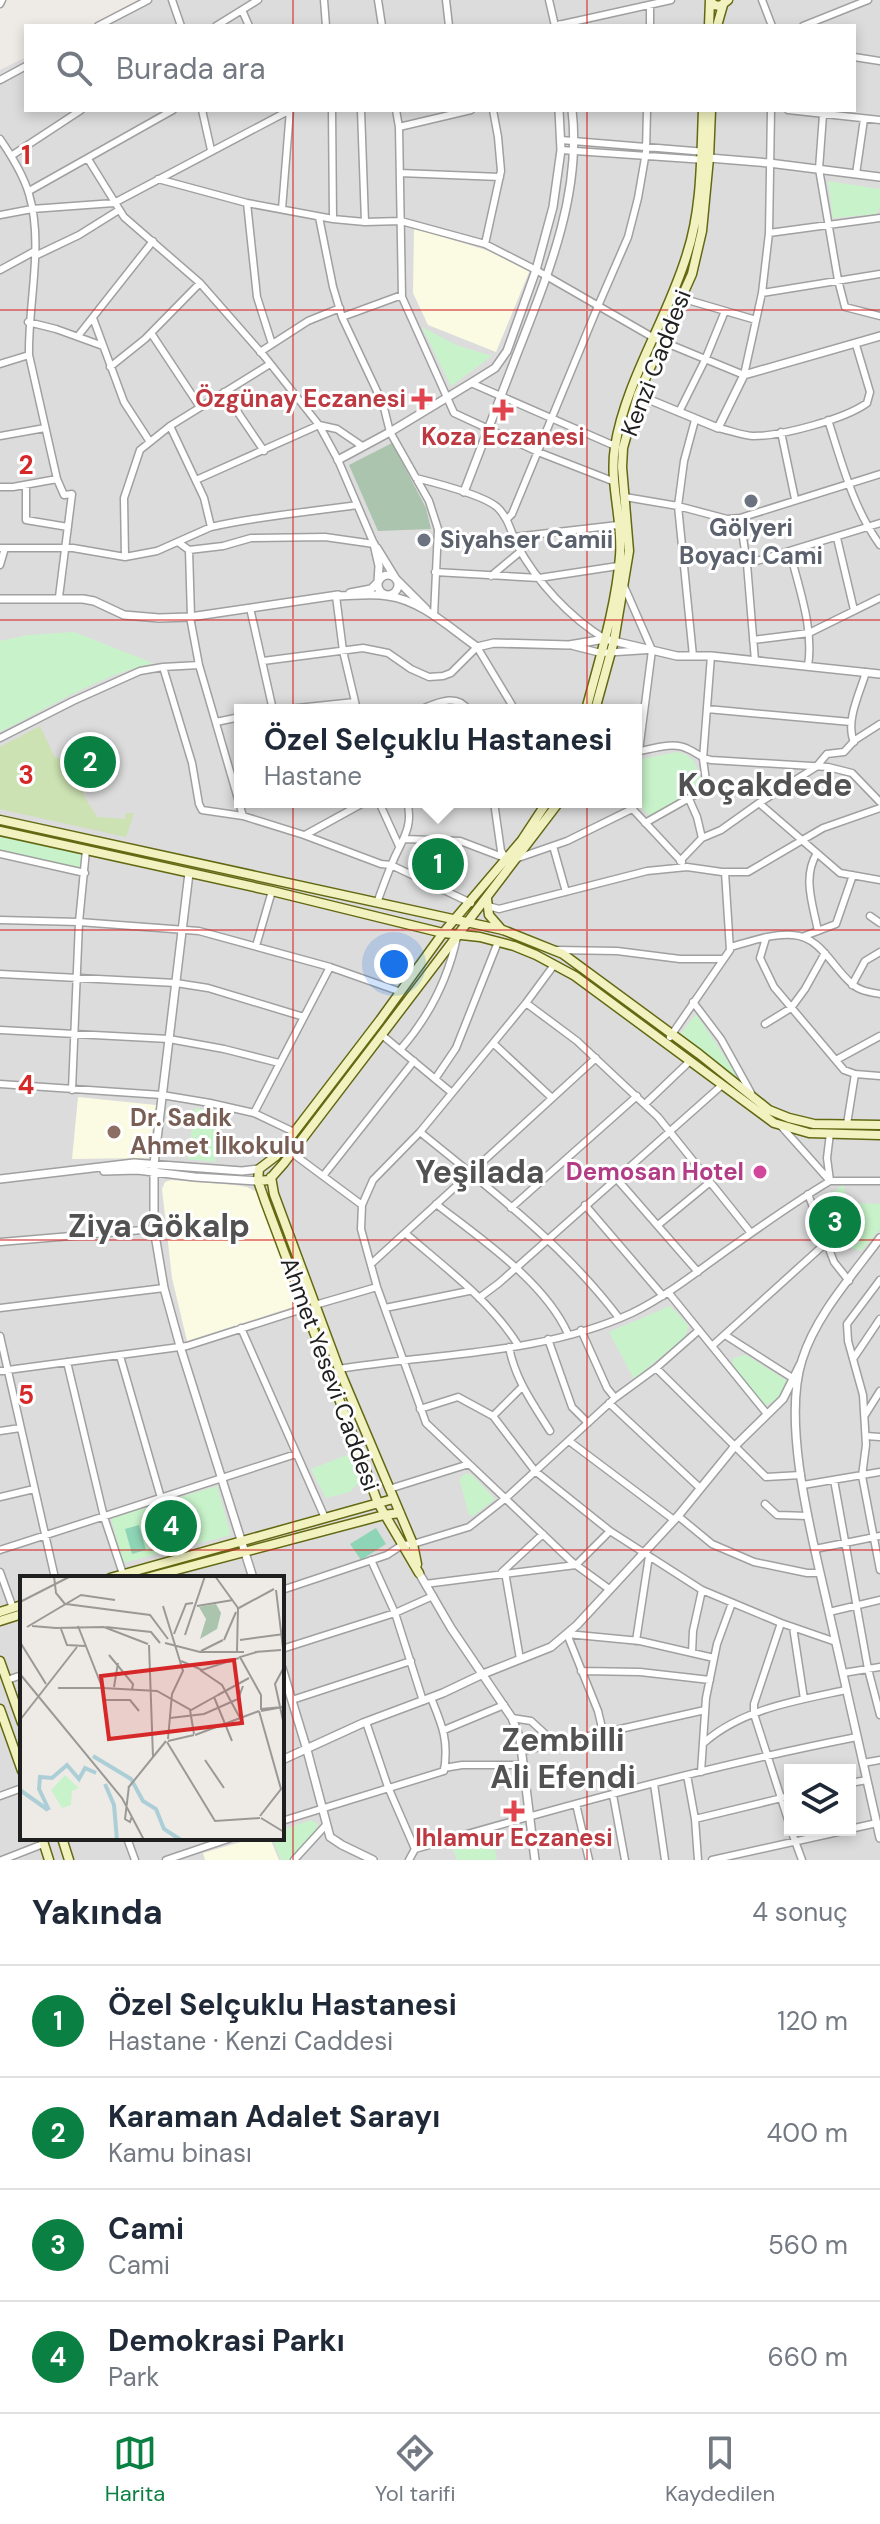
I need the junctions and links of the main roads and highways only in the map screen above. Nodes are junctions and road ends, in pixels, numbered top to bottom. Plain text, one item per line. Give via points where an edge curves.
1 (710, 0) edge
2 (727, 2) edge
3 (709, 24) edge
4 (718, 24) edge
5 (703, 112) edge
6 (711, 112) edge
7 (706, 157) junction
8 (658, 340) junction
9 (609, 640) junction
10 (606, 653) junction
11 (588, 704) edge
12 (596, 704) edge
13 (543, 808) edge
14 (555, 808) edge
15 (0, 820) edge
16 (0, 831) edge
17 (488, 903) junction
18 (456, 921) junction
19 (467, 924) junction
20 (503, 930) junction
21 (443, 933) junction
22 (458, 935) junction
23 (880, 1125) edge
24 (880, 1135) edge
25 (259, 1169) junction
26 (271, 1177) junction
27 (258, 1181) junction
28 (311, 1306) junction
29 (393, 1499) junction
30 (378, 1503) junction
31 (400, 1513) junction
32 (384, 1515) junction
33 (116, 1576) edge
34 (154, 1576) edge
35 (18, 1607) edge
36 (0, 1612) edge
37 (20, 1615) edge
38 (0, 1621) edge
39 (0, 1661) edge
40 (0, 1709) edge
41 (20, 1717) edge
42 (5, 1737) edge
43 (20, 1767) edge
44 (63, 1840) edge
45 (43, 1841) edge
46 (49, 1860) edge
47 (69, 1860) edge

1 - 2 main road via 717,6
1 - 3 main road
2 - 4 main road
5 - 7 main road, Kenzi Caddesi
6 - 7 main road, Kenzi Caddesi
7 - 8 main road, Kenzi Caddesi via 687,254
7 - 8 main road, Kenzi Caddesi via 702,231 692,274
8 - 9 main road, Kenzi Caddesi via 623,448 629,551
8 - 9 main road, Kenzi Caddesi via 630,393 615,446 620,554
9 - 10 main road, Kenzi Caddesi
10 - 11 main road, Kenzi Caddesi
10 - 12 main road, Kenzi Caddesi
13 - 18 main road
14 - 17 main road
15 - 18 main road
16 - 21 main road
17 - 19 main road
17 - 20 main road via 491,917
18 - 19 main road
18 - 21 main road
19 - 20 main road
19 - 22 main road
20 - 23 main road via 563,954 769,1110 814,1124
21 - 22 main road
21 - 25 main road via 276,1156
22 - 24 main road via 536,955 575,976 781,1126 809,1133
22 - 26 main road
25 - 26 main road
25 - 27 main road, Ahmet Yesevi Caddesi
26 - 27 main road
26 - 28 main road, Ahmet Yesevi Caddesi
27 - 28 main road, Ahmet Yesevi Caddesi
28 - 29 main road, Ahmet Yesevi Caddesi
28 - 30 main road, Ahmet Yesevi Caddesi
29 - 30 main road
29 - 31 main road, Ahmet Yesevi Caddesi
30 - 32 main road, Ahmet Yesevi Caddesi
30 - 33 main road
31 - 32 main road
31 - 32 main road, Ahmet Yesevi Caddesi via 419,1573
32 - 34 main road
35 - 36 main road
37 - 38 main road
39 - 41 main road
40 - 42 main road
42 - 43 main road
44 - 47 main road
45 - 46 main road

